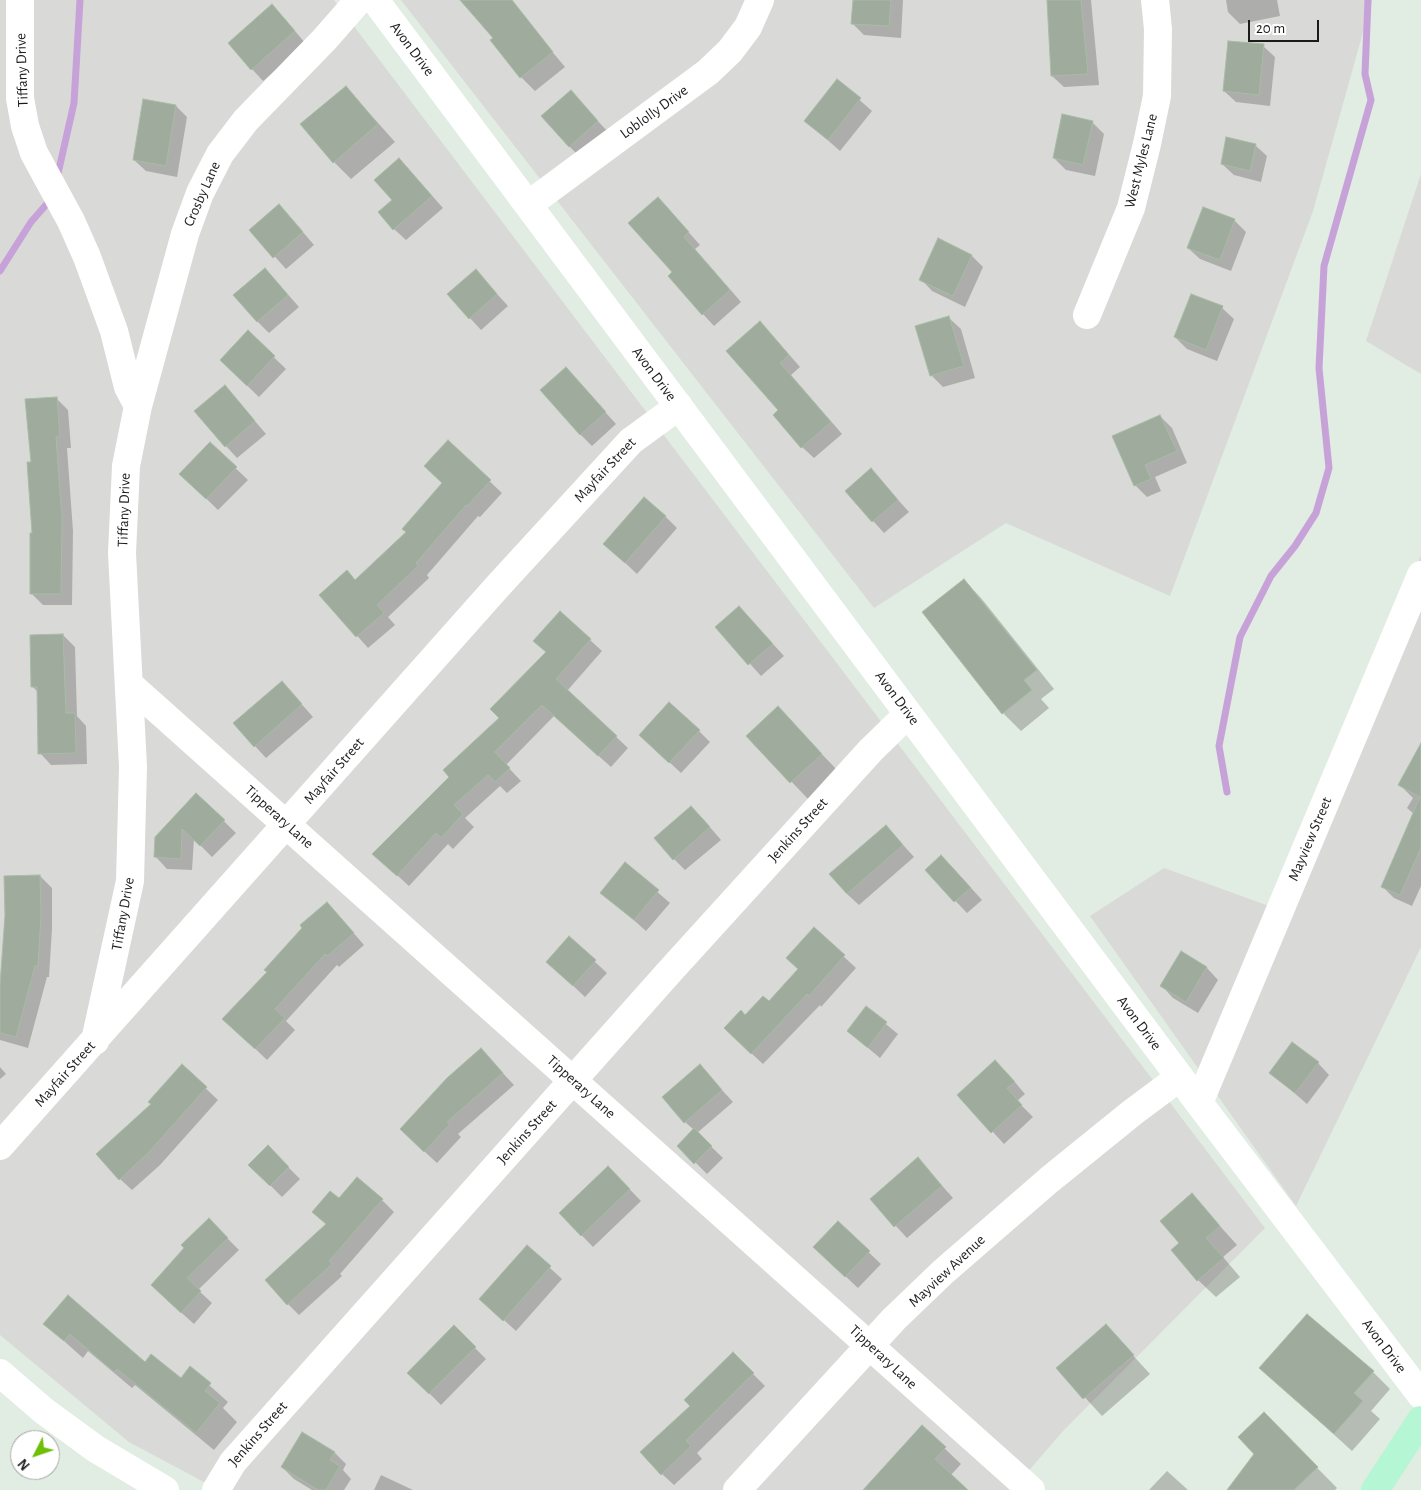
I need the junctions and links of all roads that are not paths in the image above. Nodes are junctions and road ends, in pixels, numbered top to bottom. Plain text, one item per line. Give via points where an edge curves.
1 (20, 0) edge
2 (360, 0) edge
3 (375, 0) edge
4 (760, 0) edge
5 (1155, 0) edge
6 (528, 204) junction
7 (1087, 315) dead end
8 (138, 406) junction
9 (679, 406) junction
10 (1421, 575) edge
11 (130, 684) junction
12 (908, 714) junction
13 (287, 824) junction
14 (95, 1041) junction
15 (1180, 1077) junction
16 (573, 1080) junction
17 (1198, 1102) junction
18 (0, 1146) edge
19 (871, 1345) junction
20 (0, 1373) edge
21 (1421, 1395) edge
22 (1421, 1420) edge
23 (165, 1490) edge
24 (216, 1490) edge
25 (737, 1490) edge
26 (1031, 1490) edge
27 (1375, 1490) edge

1 - 8 street, Tiffany Drive via 20,98 25,126 34,152 87,257 114,331 128,387
2 - 8 street, Crosby Lane via 246,120 220,154 200,193 185,234
3 - 6 street, Avon Drive
4 - 6 street, Loblolly Drive via 748,26 730,52 708,72
5 - 7 street, West Myles Lane via 1158,96 1131,208
6 - 9 street, Avon Drive
8 - 11 street, Tiffany Drive via 126,466 122,553
9 - 12 street, Avon Drive
9 - 13 street, Mayfair Street via 631,441 490,594
10 - 17 street, Mayview Street
11 - 13 street, Tipperary Lane
11 - 14 street, Tiffany Drive via 133,767 130,881
12 - 15 street, Avon Drive
12 - 16 street, Jenkins Street via 871,750
13 - 14 street, Mayfair Street
13 - 16 street, Tipperary Lane
14 - 18 street, Mayfair Street
15 - 17 street, Avon Drive
15 - 19 street, Mayview Avenue via 1048,1180 943,1272
16 - 19 street, Tipperary Lane
16 - 24 street, Jenkins Street via 233,1462
17 - 21 street, Avon Drive
19 - 25 street, Mayview Avenue
19 - 26 street, Tipperary Lane
20 - 23 street via 96,1449
22 - 27 main road

